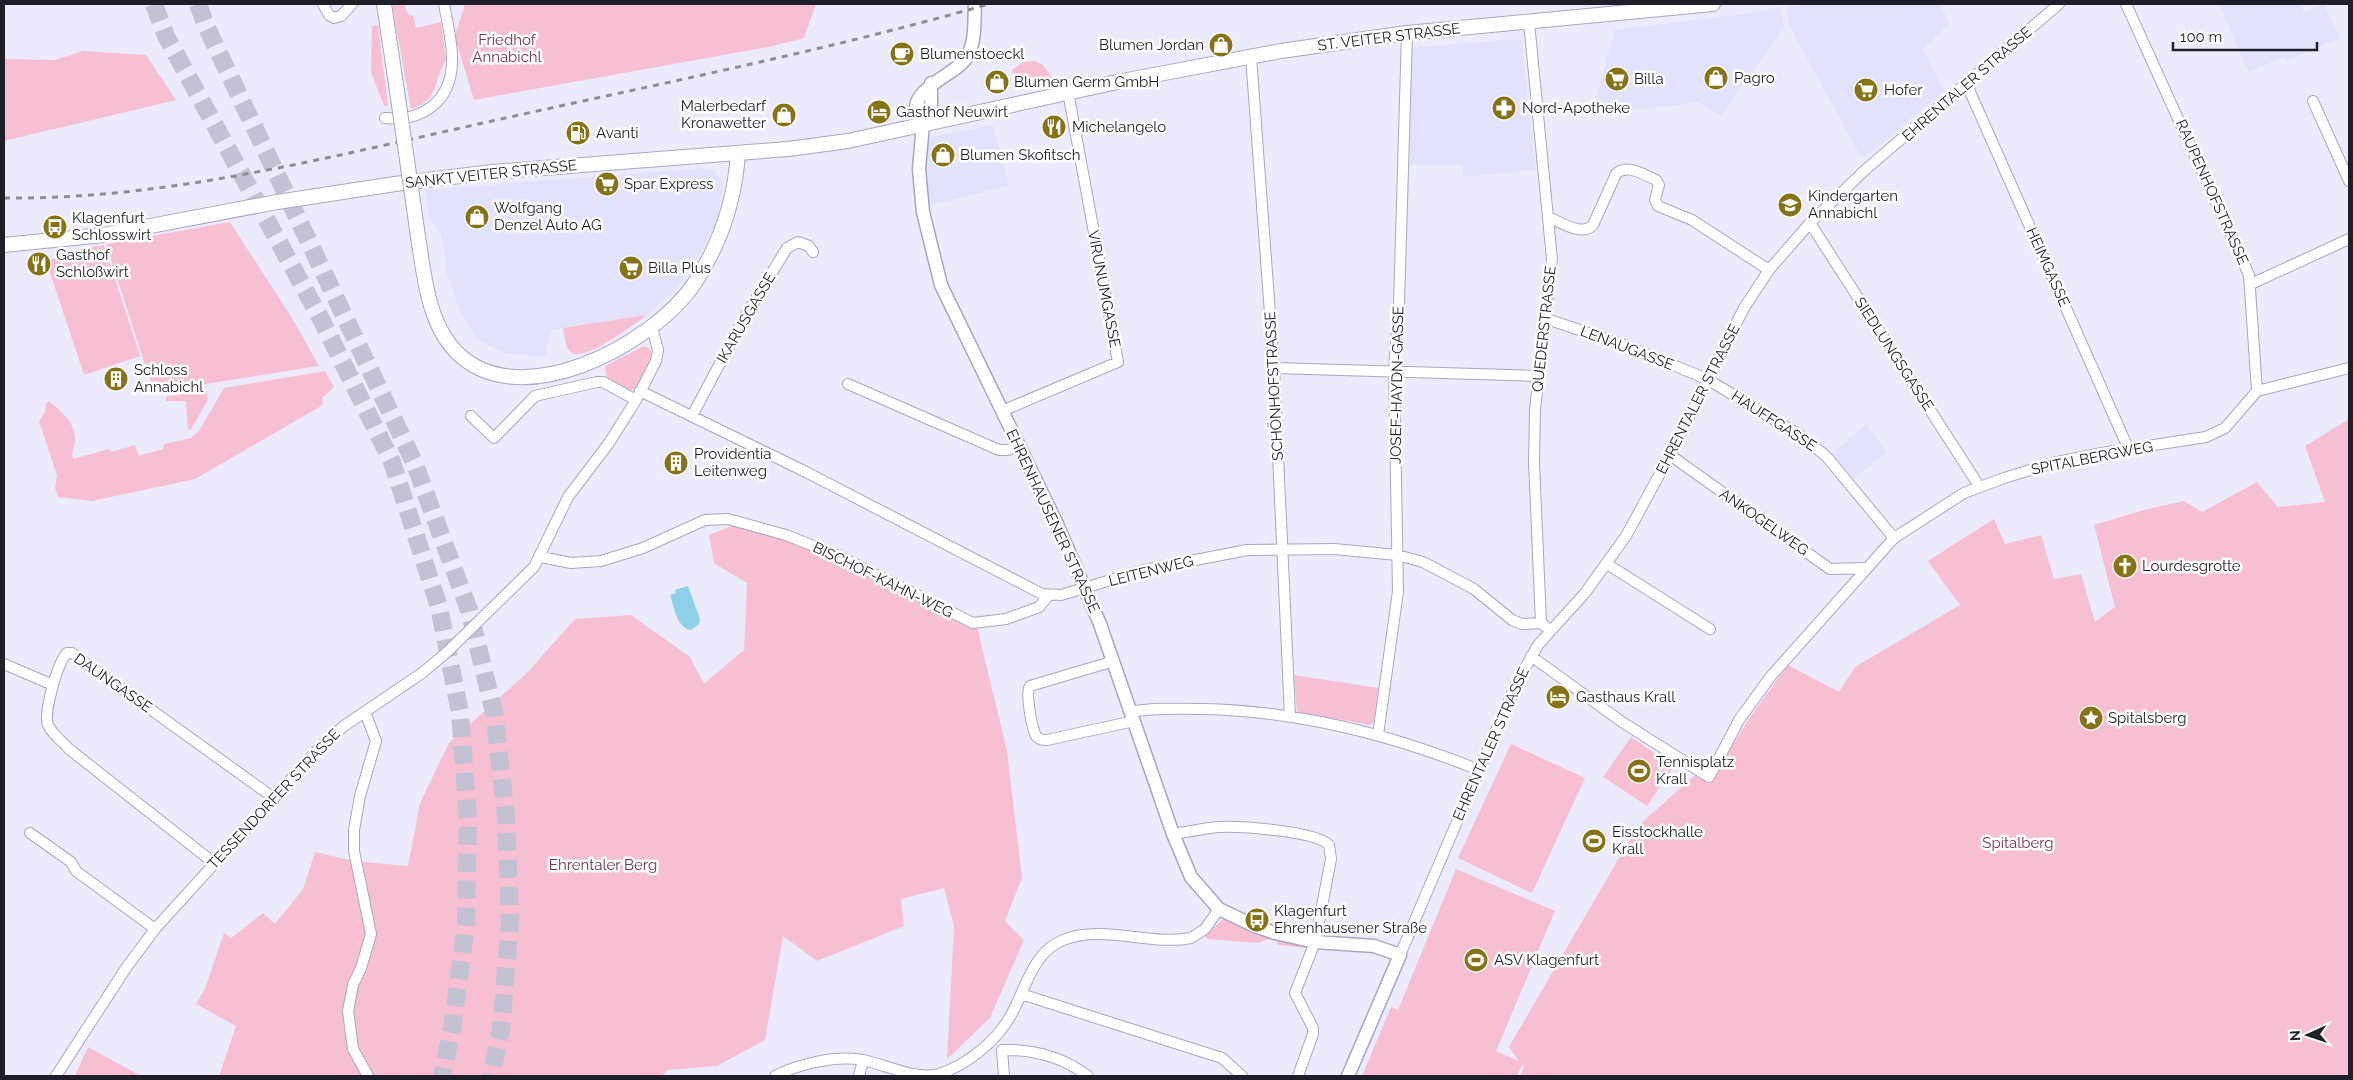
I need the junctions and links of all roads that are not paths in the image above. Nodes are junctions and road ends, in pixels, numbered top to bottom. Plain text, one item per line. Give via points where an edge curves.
1 (323, 4) edge
2 (352, 4) edge
3 (384, 4) edge
4 (444, 4) edge
5 (975, 4) edge
6 (1705, 4) edge
7 (2059, 4) edge
8 (2126, 4) edge
9 (1529, 22) junction
10 (1407, 34) junction
11 (1251, 56) junction
12 (1967, 85) junction
13 (1068, 92) junction
14 (2314, 101) dead end
15 (385, 118) dead end
16 (923, 124) junction
17 (738, 153) junction
18 (2349, 181) edge
19 (1548, 218) junction
20 (1810, 223) junction
21 (2349, 239) edge
22 (4, 245) edge
23 (812, 252) dead end
24 (1769, 270) junction
25 (2251, 284) junction
26 (1547, 319) junction
27 (652, 328) junction
28 (1274, 368) junction
29 (2349, 368) edge
30 (1394, 371) junction
31 (1540, 376) junction
32 (1707, 379) junction
33 (848, 384) dead end
34 (2257, 391) junction
35 (638, 396) junction
36 (1002, 411) junction
37 (471, 416) dead end
38 (692, 416) junction
39 (1020, 445) junction
40 (2129, 450) junction
41 (1670, 455) junction
42 (1979, 486) junction
43 (1894, 538) junction
44 (1283, 549) junction
45 (1397, 555) junction
46 (541, 557) junction
47 (1607, 564) junction
48 (1866, 568) junction
49 (1084, 589) junction
50 (1048, 596) junction
51 (1541, 623) junction
52 (1710, 629) dead end
53 (1551, 631) junction
54 (1531, 656) junction
55 (1114, 661) junction
56 (4, 664) edge
57 (53, 685) junction
58 (365, 712) junction
59 (1133, 716) junction
60 (1290, 716) junction
61 (1378, 735) junction
62 (1479, 770) junction
63 (274, 798) junction
64 (30, 833) dead end
65 (1173, 834) junction
66 (214, 862) junction
67 (1220, 908) junction
68 (155, 929) junction
69 (1315, 942) junction
70 (1400, 955) junction
71 (1021, 994) junction
72 (993, 1038) junction
73 (1002, 1050) junction
74 (863, 1060) junction
75 (56, 1076) edge
76 (368, 1076) edge
77 (774, 1076) edge
78 (859, 1076) edge
79 (1004, 1076) edge
80 (1088, 1076) edge
81 (1242, 1076) edge
82 (1298, 1076) edge
83 (1348, 1076) edge

1 - 2 street via 334,18 341,16
3 - 27 main road, bridge via 421,257 433,314 451,346 473,364 504,375 542,375 590,362
4 - 15 street via 452,62 442,96 428,111 397,119
5 - 16 street, EHRENHAUSENER STRASSE via 973,40 966,58 950,74 932,83 931,112
6 - 9 main road, ST. VEITER STRASSE
7 - 12 street, EHRENTALER STRASSE
8 - 25 street, RAUPENHOFSTRASSE
9 - 10 main road, ST. VEITER STRASSE
9 - 19 street, QUEDERSTRASSE
10 - 11 main road, ST. VEITER STRASSE
10 - 30 street, JOSEF-HAYDN-GASSE
11 - 13 main road, ST. VEITER STRASSE
11 - 28 street, SCHÖNHOFSTRASSE
12 - 20 street, EHRENTALER STRASSE via 1865,170
12 - 40 street, HEIMGASSE
13 - 16 main road, SANKT VEITER STRASSE
13 - 36 street, VIRUNUMGASSE via 1118,362
14 - 18 street
16 - 17 main road, SANKT VEITER STRASSE via 848,141
16 - 36 street, EHRENHAUSENER STRASSE via 919,160 922,200 936,268 949,304
17 - 22 main road, SANKT VEITER STRASSE via 492,172 395,184 277,202 103,235
17 - 27 main road via 729,215 713,250 695,282
19 - 24 street via 1581,230 1590,229 1616,174 1619,170 1628,169 1656,180 1659,185 1655,200 1658,206 1692,220
19 - 26 street, QUEDERSTRASSE via 1552,259
20 - 24 street, EHRENTALER STRASSE
20 - 42 street, SIEDLUNGSGASSE
21 - 25 street
23 - 38 street, IKARUSGASSE via 808,246 798,242 787,248 743,320
24 - 32 street, EHRENTALER STRASSE via 1744,308
25 - 34 street, RAUPENHOFSTRASSE
26 - 31 street, QUEDERSTRASSE
26 - 32 street, LENAUGASSE via 1624,345
27 - 35 street, TESSENDORFER STRASSE via 658,350 656,361
28 - 30 street
28 - 44 street, SCHÖNHOFSTRASSE
29 - 34 street
30 - 31 street
30 - 45 street, JOSEF-HAYDN-GASSE
31 - 51 street, QUEDERSTRASSE via 1535,410 1534,462
32 - 41 street, EHRENTALER STRASSE
32 - 43 street, HAUFFGASSE via 1798,434 1826,456
33 - 39 street via 999,450
34 - 40 street, SPITALBERGWEG via 2225,428 2206,437
35 - 37 street via 603,382 535,396 494,438
35 - 38 street
35 - 46 street, TESSENDORFER STRASSE via 609,444 568,497
36 - 39 street, EHRENHAUSENER STRASSE
38 - 50 street
39 - 49 street, EHRENHAUSENER STRASSE
40 - 42 street, SPITALBERGWEG via 2053,463
41 - 47 street, EHRENTALER STRASSE
41 - 48 street, ANKOGELWEG via 1830,569
42 - 43 street, SPITALBERGWEG via 1946,503
43 - 48 street, SPITALBERGWEG
44 - 45 street, LEITENWEG via 1334,549
44 - 49 street, LEITENWEG via 1247,550 1169,564
44 - 60 street, SCHÖNHOFSTRASSE
45 - 51 street, LEITENWEG via 1423,562 1459,579 1512,620 1522,624
45 - 61 street, JOSEF-HAYDN-GASSE via 1398,591
46 - 50 street, BISCHOF-KAHN-WEG via 571,563 601,560 643,548 705,520 728,519 786,535 838,556 972,623 1006,619 1039,607
46 - 58 street, TESSENDORFER STRASSE via 446,653
47 - 52 street
47 - 53 street, EHRENTALER STRASSE
48 - 54 street, SPITALBERGWEG via 1771,676 1739,720 1709,777 1636,732
49 - 50 street, LEITENWEG
49 - 55 street, EHRENHAUSENER STRASSE
51 - 53 street
53 - 54 street, EHRENTALER STRASSE
54 - 62 street, EHRENTALER STRASSE
55 - 59 street, EHRENHAUSENER STRASSE
55 - 59 street via 1030,686 1027,694 1036,735 1047,740
56 - 57 street
57 - 63 street, DAUNGASSE via 63,657 72,653
57 - 66 street, DAUNGASSE via 47,717 54,733
58 - 63 street, TESSENDORFER STRASSE via 322,744
58 - 76 street via 376,741 360,796 354,851 371,934 353,985 348,1011 353,1049
59 - 60 street via 1155,708
59 - 65 street, EHRENHAUSENER STRASSE
60 - 61 street
61 - 62 street via 1433,751
62 - 70 street, EHRENTALER STRASSE
63 - 66 street, TESSENDORFER STRASSE
64 - 68 street
65 - 67 street, EHRENHAUSENER STRASSE via 1191,877
65 - 69 street via 1233,826 1325,840 1332,852
66 - 68 street, TESSENDORFER STRASSE
67 - 69 street via 1262,929
67 - 71 street via 1205,929 1184,939 1084,935 1063,940 1043,952
68 - 75 street, TESSENDORFER STRASSE
69 - 70 street via 1374,946
69 - 82 street via 1295,993 1313,1028
70 - 83 street
71 - 72 street via 1011,1015
71 - 81 street via 1222,1058
72 - 73 street
72 - 74 street via 970,1058 936,1076 905,1074
73 - 79 street
73 - 80 street via 1020,1049 1067,1062
74 - 77 street via 826,1061
74 - 78 street

